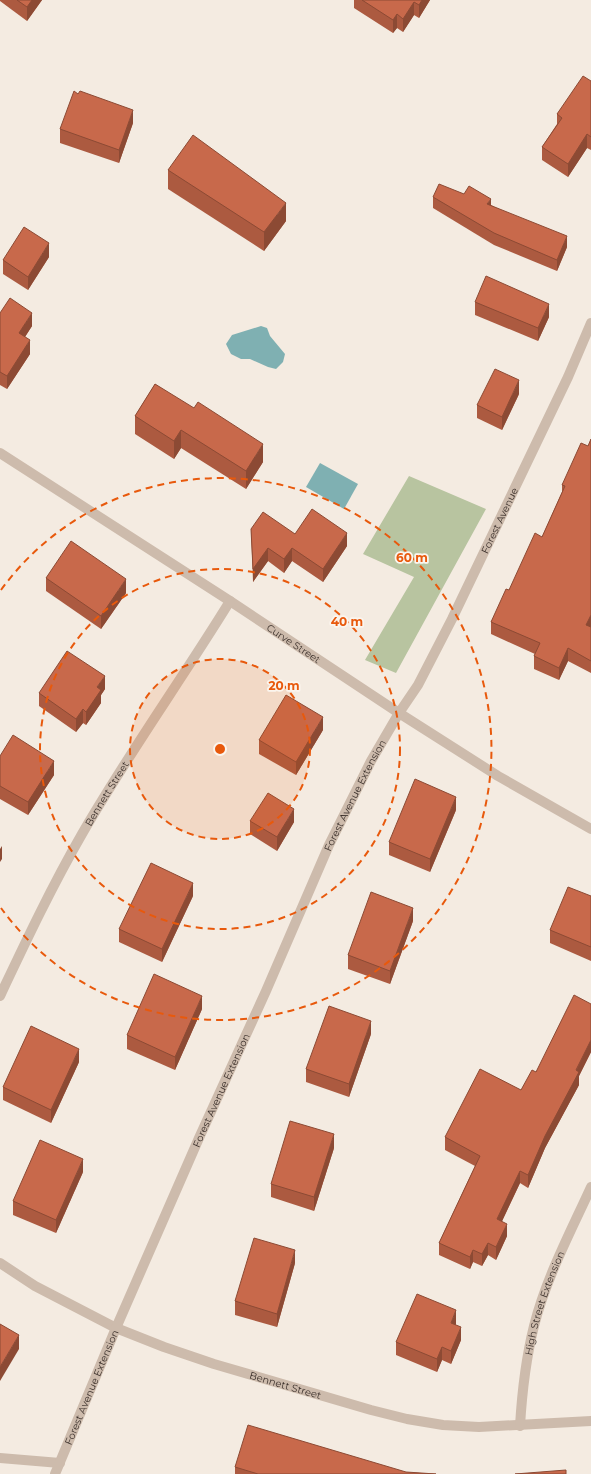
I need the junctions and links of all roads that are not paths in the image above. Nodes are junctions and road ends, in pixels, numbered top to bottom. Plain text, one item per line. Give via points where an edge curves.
1 (591, 323) edge
2 (0, 453) edge
3 (230, 601) junction
4 (399, 713) junction
5 (591, 829) edge
6 (0, 996) edge
7 (591, 1187) edge
8 (0, 1263) edge
9 (116, 1328) junction
10 (591, 1422) edge
11 (520, 1426) junction
12 (0, 1458) edge
13 (60, 1463) junction
14 (55, 1474) edge

1 - 4 street, Forest Avenue via 568,377 455,613 418,685
2 - 3 street, Curve Street
3 - 4 street, Curve Street
3 - 6 street, Bennett Street via 83,833 55,882
4 - 5 street, Curve Street via 498,776
4 - 9 street, Forest Avenue Extension via 371,760 330,845
7 - 11 street, High Street Extension via 558,1258 534,1325 526,1364
8 - 9 street, Bennett Street via 35,1286
9 - 11 street, Bennett Street via 214,1364 407,1419 458,1426
9 - 13 street, Forest Avenue Extension
10 - 11 street, Bennett Street
12 - 13 street
13 - 14 street, Forest Avenue Extension

